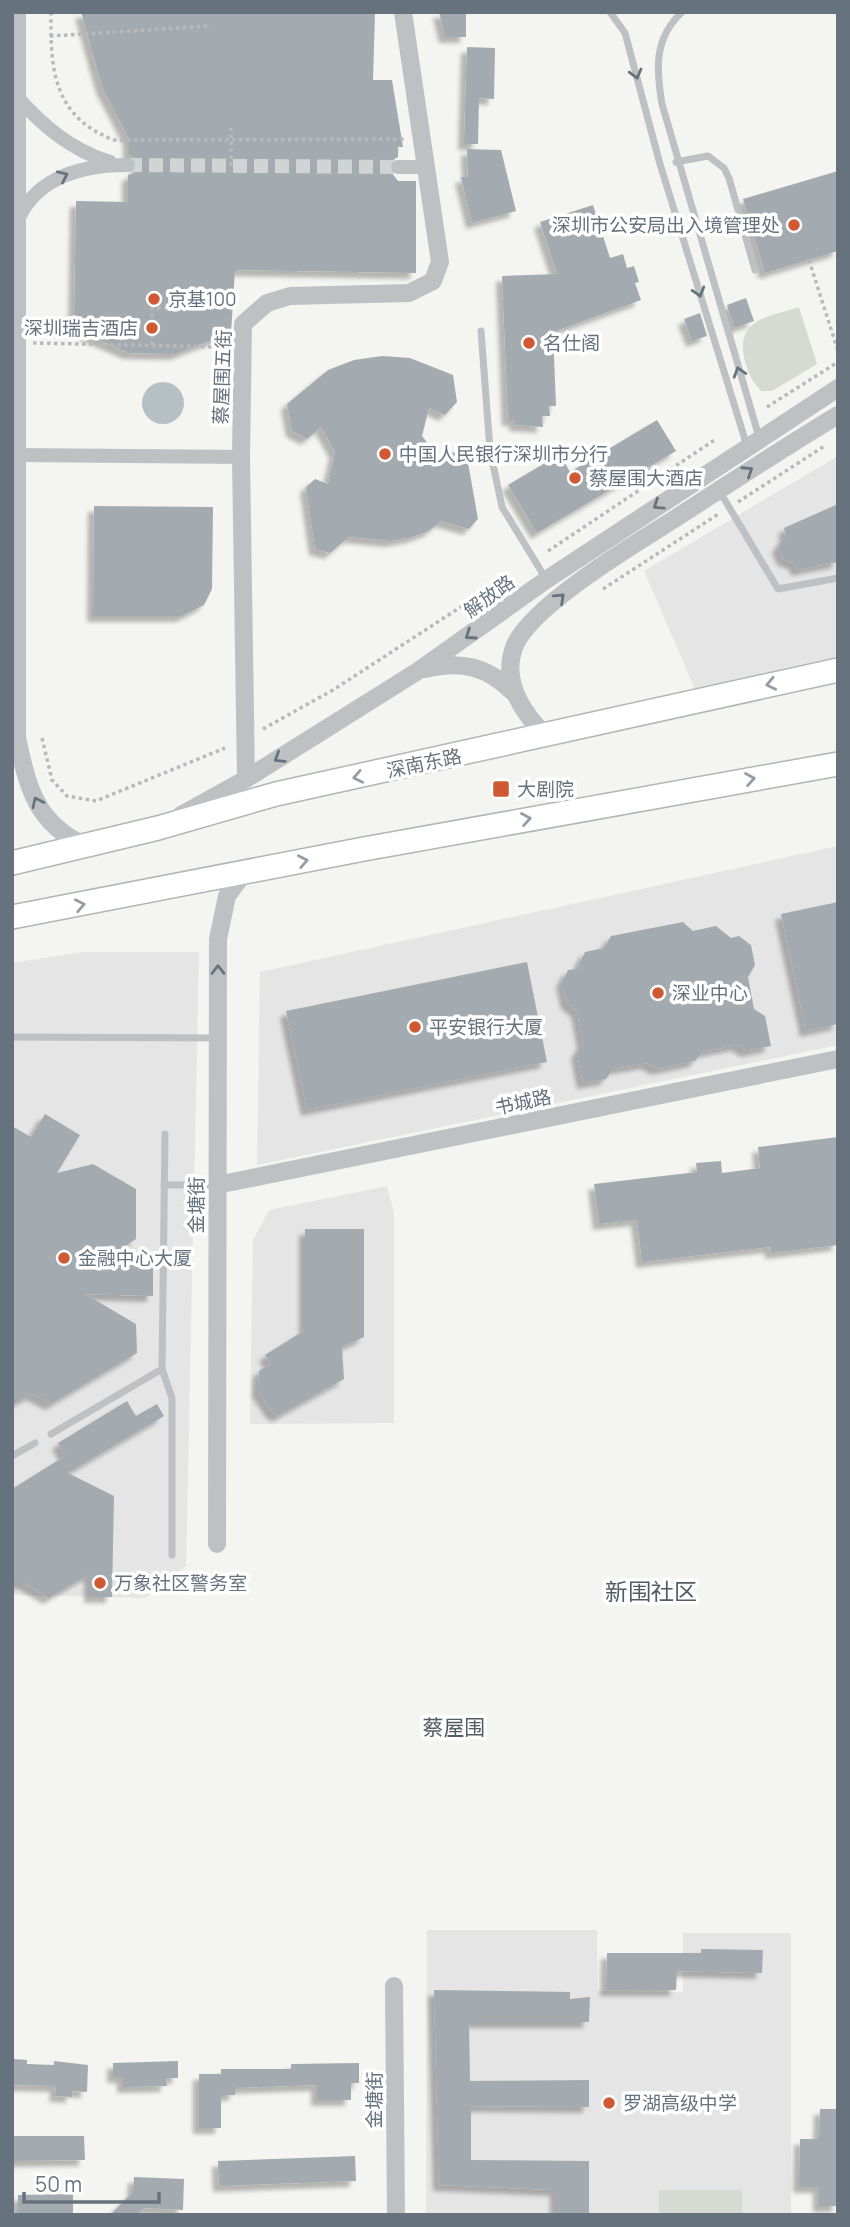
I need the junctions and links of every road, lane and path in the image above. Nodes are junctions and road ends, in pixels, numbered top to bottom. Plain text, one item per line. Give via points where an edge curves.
1 (17, 12) edge
2 (51, 12) edge
3 (403, 12) edge
4 (610, 12) edge
5 (682, 12) edge
6 (211, 26) dead end
7 (50, 36) junction
8 (16, 91) edge
9 (231, 128) dead end
10 (411, 139) dead end
11 (231, 140) junction
12 (676, 162) junction
13 (231, 166) dead end
14 (398, 167) tunnel mouth
15 (427, 167) junction
16 (17, 223) junction
17 (809, 260) dead end
18 (755, 270) dead end
19 (180, 309) dead end
20 (481, 331) dead end
21 (17, 343) junction
22 (152, 345) junction
23 (241, 347) junction
24 (838, 351) edge
25 (838, 362) edge
26 (838, 388) edge
27 (767, 407) dead end
28 (838, 415) edge
29 (716, 439) dead end
30 (753, 442) junction
31 (827, 445) dead end
32 (17, 455) junction
33 (241, 457) junction
34 (719, 490) junction
35 (729, 507) junction
36 (548, 551) dead end
37 (838, 578) edge
38 (546, 580) junction
39 (494, 586) dead end
40 (594, 594) dead end
41 (15, 606) edge
42 (838, 670) edge
43 (418, 671) junction
44 (514, 692) junction
45 (261, 730) dead end
46 (545, 735) junction
47 (42, 738) dead end
48 (225, 748) dead end
49 (838, 764) edge
50 (246, 779) junction
51 (158, 828) junction
52 (86, 846) junction
53 (12, 863) edge
54 (244, 873) junction
55 (12, 917) edge
56 (12, 1037) edge
57 (218, 1038) junction
58 (838, 1059) edge
59 (165, 1134) dead end
60 (164, 1185) junction
61 (217, 1185) junction
62 (162, 1369) junction
63 (51, 1434) dead end
64 (35, 1443) dead end
65 (12, 1456) edge
66 (217, 1544) dead end
67 (172, 1555) dead end
68 (394, 1986) dead end
69 (396, 2215) edge

1 - 8 street
2 - 7 path
3 - 15 street, 蔡屋围五街
4 -> 30 lane via 625,33 660,164
5 - 12 lane via 669,24 658,55 662,104
6 - 7 path
7 - 11 path via 60,98 73,117 94,132 114,140
8 - 16 street
16 -> 8 street via 29,201 53,181 85,168 128,165 75,148 44,125
9 - 11 path
10 - 11 path
11 - 13 path
12 - 18 lane via 708,156 724,168
30 -> 12 lane
14 - 15 street
15 - 23 street, 蔡屋围五街 via 440,262 433,281 409,293 290,296 267,303 243,324
16 - 21 street
17 - 24 path
19 - 22 path via 152,308
20 - 38 lane via 490,450 502,507
21 - 22 path
21 - 32 street
22 - 23 path
23 - 33 street, 蔡屋围五街
25 - 27 path
26 - 30 street, 解放路
34 -> 28 street
29 - 36 path
30 -> 38 street, 解放路
31 - 35 path
32 - 33 street
32 - 41 street
33 - 50 street, 蔡屋围五街
34 - 35 lane
44 -> 34 street via 512,654 527,629 573,586
35 - 37 lane via 778,589
35 - 40 path
38 -> 43 street, 解放路
39 - 45 path via 333,690
52 -> 41 street via 57,832 41,812 29,785 17,738
42 -> 46 main road, 深南东路
43 - 44 street via 476,666
43 -> 50 street, 解放路
44 - 46 street
46 -> 51 main road, 深南东路 via 276,794
47 - 48 path via 52,780 67,796 96,801
54 -> 49 main road
50 - 51 street, 解放路
51 - 52 main road, 深南东路
52 - 53 main road, 深南东路
55 -> 54 main road
57 -> 54 street, 金塘街 via 219,924 227,896
56 - 57 lane
57 - 61 street, 金塘街
58 - 61 street, 书城路
59 - 60 lane
60 - 61 lane
60 - 62 lane
61 - 66 street, 金塘街
62 - 63 lane
62 - 67 lane via 172,1398
64 - 65 lane
68 - 69 street, 金塘街

